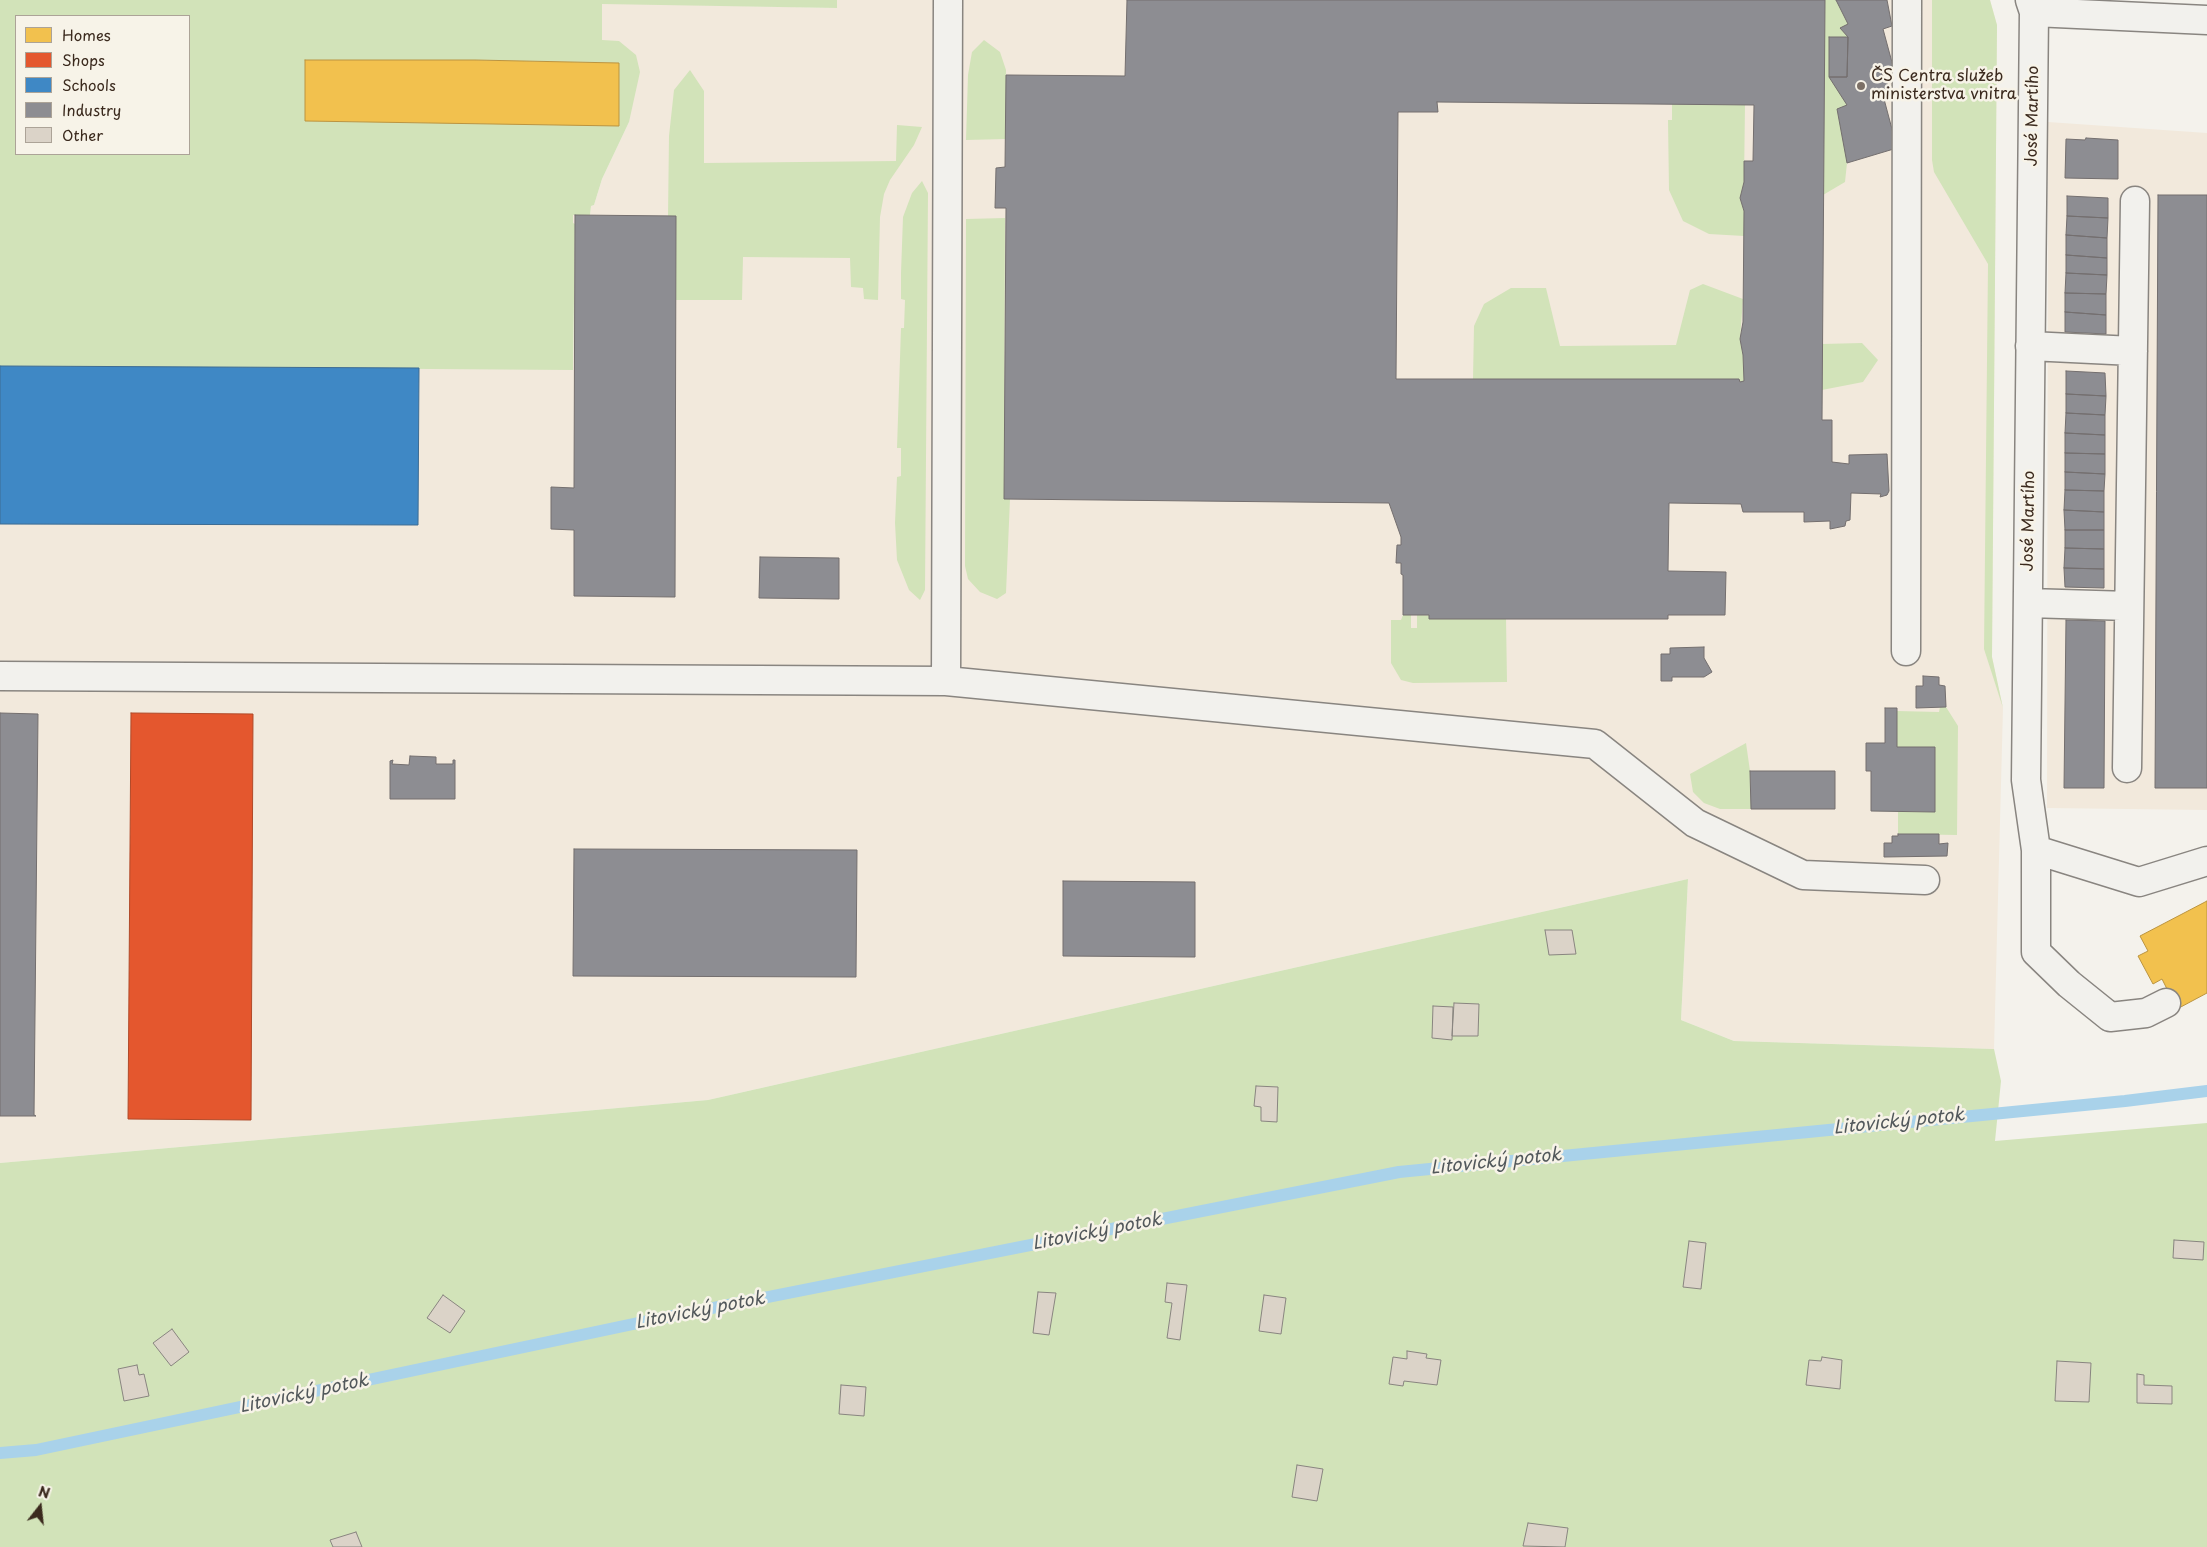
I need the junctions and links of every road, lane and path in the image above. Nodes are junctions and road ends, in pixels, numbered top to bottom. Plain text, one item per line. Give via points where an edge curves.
1 (948, 0) edge
2 (1907, 0) edge
3 (2032, 6) edge
4 (2207, 20) edge
5 (2135, 201) dead end
6 (2030, 346) junction
7 (2133, 351) junction
8 (2028, 602) junction
9 (2129, 606) junction
10 (1906, 651) dead end
11 (0, 676) edge
12 (946, 681) junction
13 (2127, 768) dead end
14 (2036, 850) junction
15 (2207, 861) edge
16 (1925, 880) dead end
17 (2166, 1003) dead end

1 - 12 street
2 - 10 street
3 - 4 street, José Martího
3 - 6 street, José Martího
5 - 7 street
6 - 7 street
6 - 8 street, José Martího
7 - 9 street
8 - 9 street
8 - 14 street, José Martího via 2026,780
9 - 13 street
11 - 12 street
12 - 16 street via 1595,744 1695,823 1803,875
14 - 15 street via 2139,882
14 - 17 street, José Martího via 2036,952 2110,1018 2146,1013

